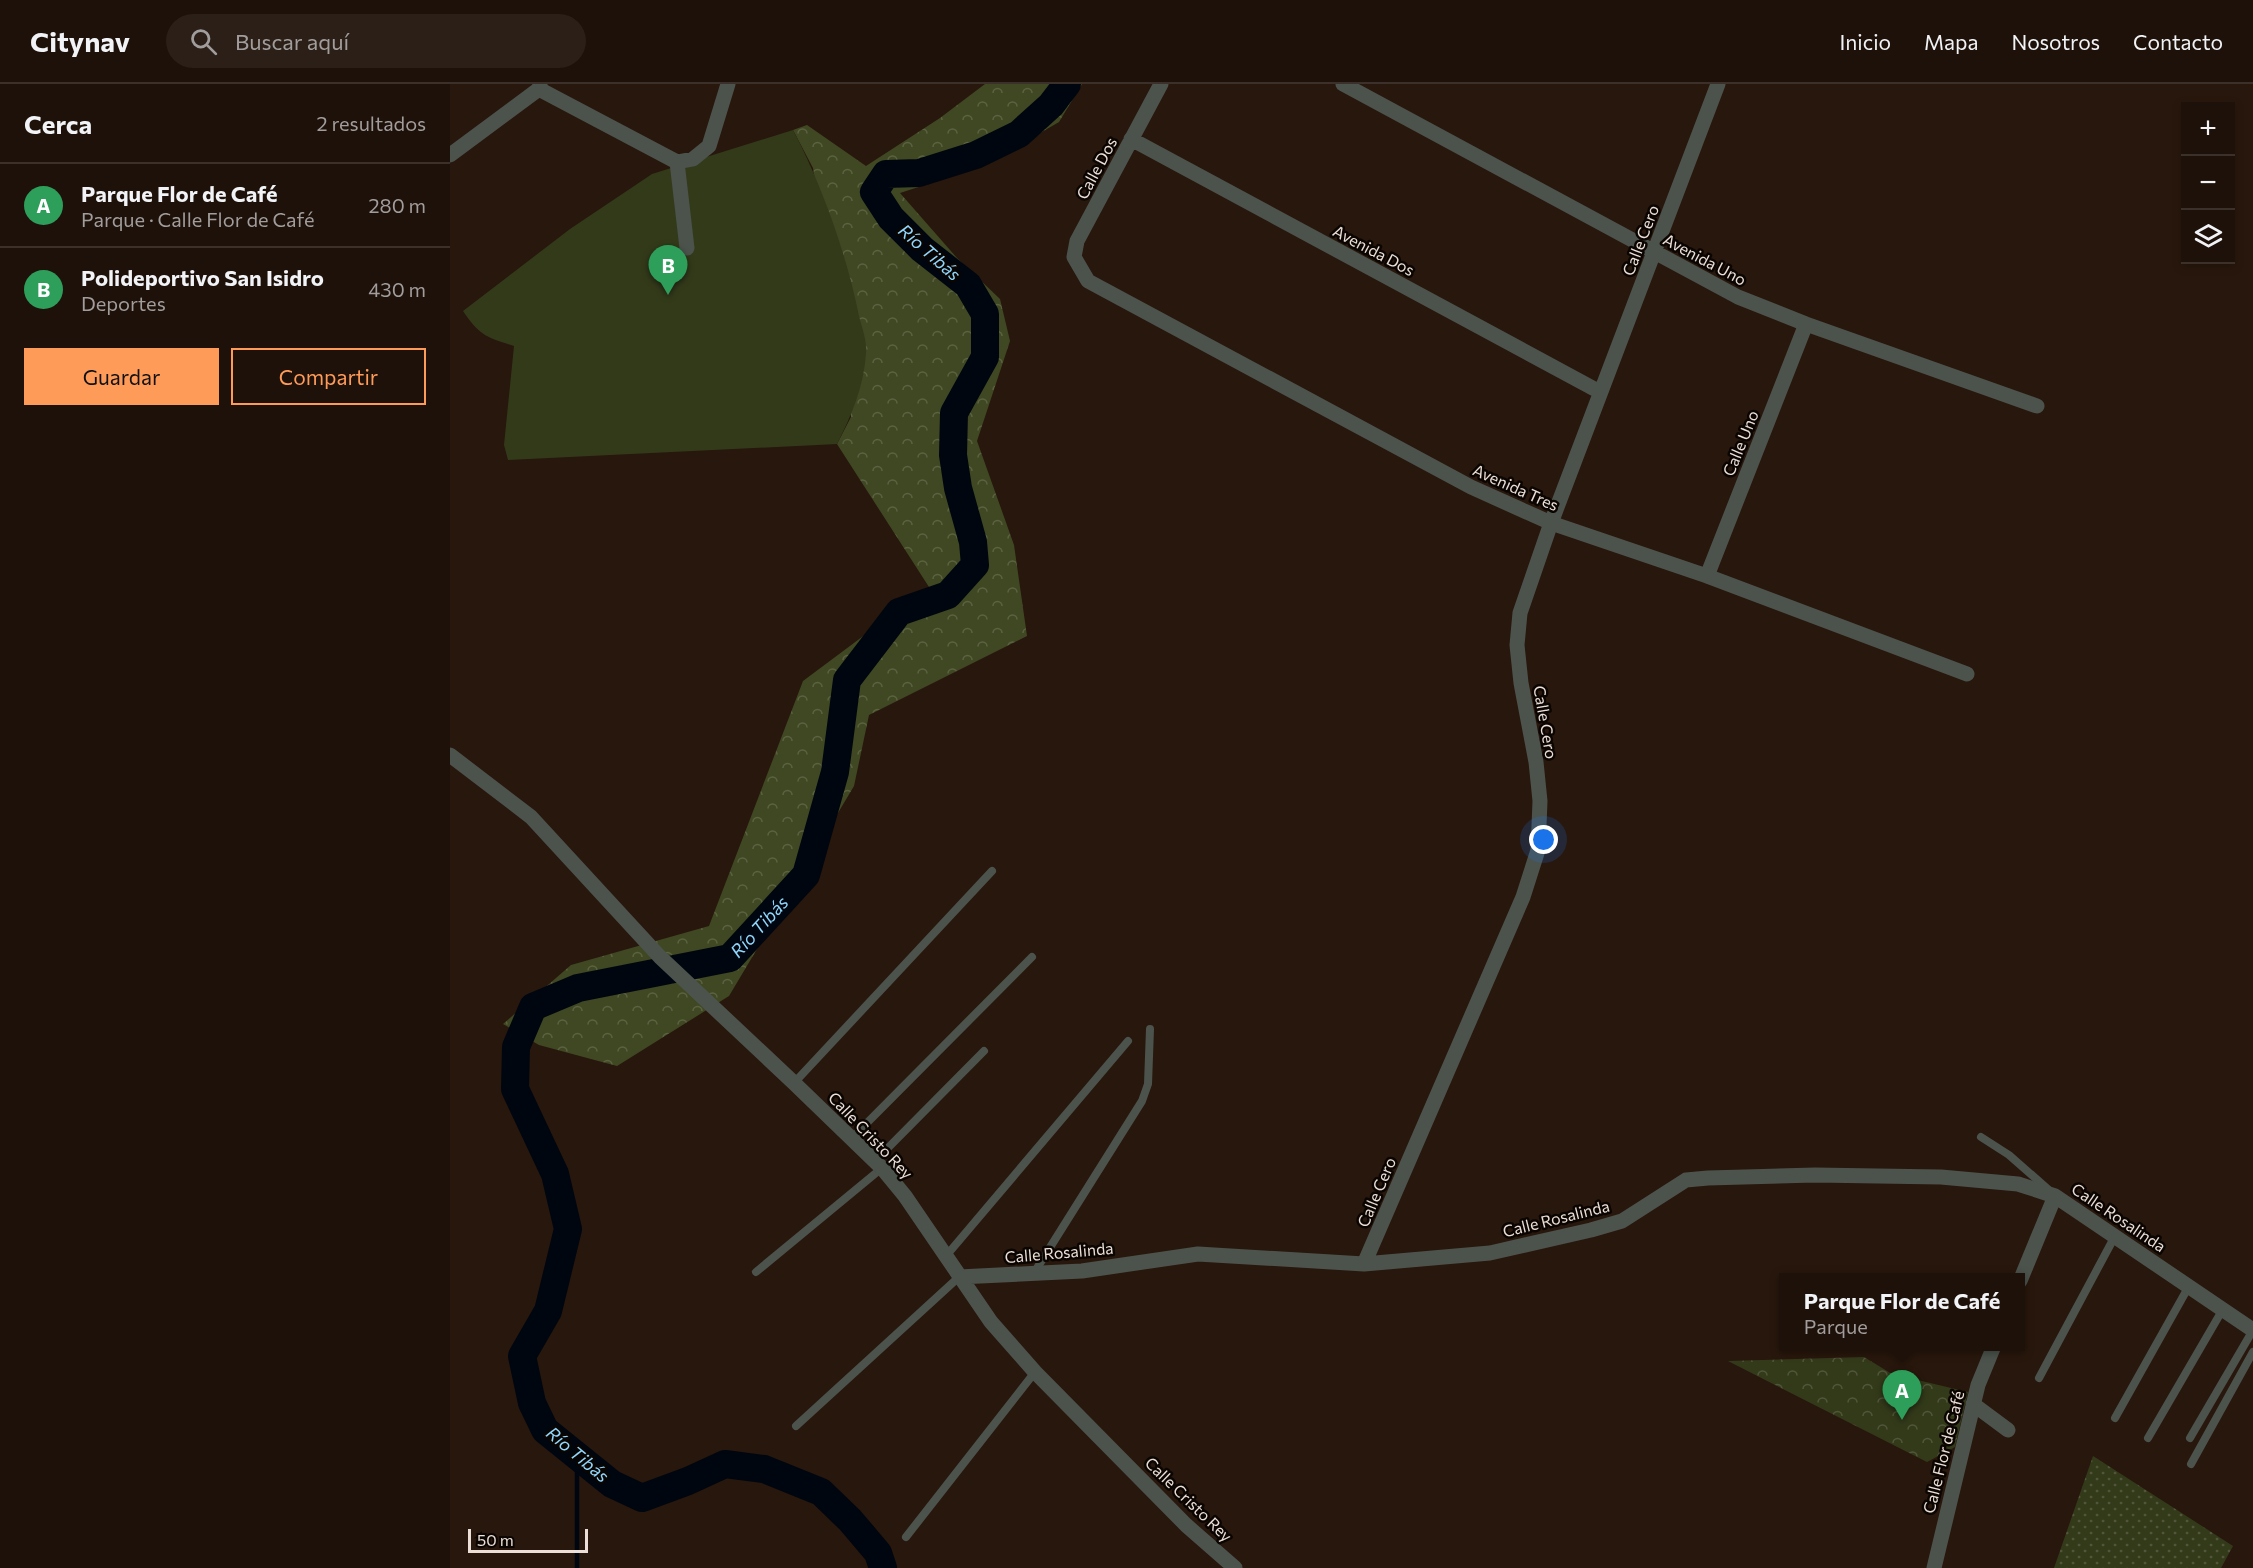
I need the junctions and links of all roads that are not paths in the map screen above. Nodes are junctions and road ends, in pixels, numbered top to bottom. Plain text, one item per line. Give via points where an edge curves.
1 (728, 84) edge
2 (1161, 84) edge
3 (1343, 84) edge
4 (1718, 84) edge
5 (539, 86) edge
6 (1131, 140) junction
7 (450, 155) edge
8 (677, 162) junction
9 (687, 248) dead end
10 (1654, 253) junction
11 (1081, 271) joint
12 (1806, 324) junction
13 (1600, 392) junction
14 (2037, 406) dead end
15 (1551, 523) junction
16 (1707, 576) junction
17 (1967, 674) dead end
18 (450, 755) edge
19 (992, 871) dead end
20 (1032, 957) dead end
21 (1150, 1029) dead end
22 (1128, 1041) dead end
23 (984, 1051) dead end
24 (795, 1083) junction
25 (1981, 1137) dead end
26 (852, 1138) junction
27 (878, 1165) junction
28 (2055, 1196) junction
29 (2115, 1236) junction
30 (945, 1257) junction
31 (1364, 1264) junction
32 (756, 1272) dead end
33 (1034, 1273) junction
34 (2023, 1273) edge
35 (959, 1277) junction
36 (2189, 1286) junction
37 (2223, 1310) junction
38 (2253, 1330) edge
39 (1992, 1351) edge
40 (2253, 1352) edge
41 (1035, 1372) junction
42 (2039, 1378) dead end
43 (1973, 1404) junction
44 (2115, 1418) dead end
45 (796, 1426) dead end
46 (2008, 1430) dead end
47 (2148, 1438) dead end
48 (2190, 1438) dead end
49 (2191, 1464) dead end
50 (906, 1537) dead end
51 (1235, 1568) edge
52 (1934, 1568) edge

1 - 8 street via 709,146 693,159
2 - 6 street, Calle Dos
3 - 10 street, Avenida Uno
4 - 10 street, Calle Cero
5 - 7 street
5 - 8 street
6 - 11 street, Calle Dos via 1077,241 1074,257
6 - 13 street, Avenida Dos
8 - 9 street
10 - 12 street, Avenida Uno via 1738,297
10 - 13 street, Calle Cero
11 - 15 street, Avenida Tres via 1095,285 1471,487
12 - 14 street, Avenida Uno
12 - 16 street, Calle Uno
13 - 15 street, Calle Cero
15 - 16 street, Avenida Tres
15 - 31 street, Calle Cero via 1520,614 1517,645 1540,801 1538,850 1523,897
16 - 17 street, Avenida Tres
18 - 24 street, Calle Cristo Rey via 531,816 660,957
19 - 24 lane
20 - 26 lane
21 - 33 lane via 1148,1084 1142,1101
22 - 30 lane
23 - 27 lane
24 - 26 street, Calle Cristo Rey
25 - 28 lane via 2009,1155
26 - 27 street, Calle Cristo Rey
27 - 30 street, Calle Cristo Rey via 905,1196
27 - 32 lane
28 - 29 street, Calle Rosalinda
28 - 31 street, Calle Rosalinda via 2018,1184 1941,1177 1815,1175 1686,1180 1622,1221 1591,1230 1490,1253
28 - 34 street
29 - 36 street, Calle Rosalinda
29 - 42 lane
30 - 35 street, Calle Cristo Rey
31 - 33 street, Calle Rosalinda via 1198,1254 1082,1271
33 - 35 street, Calle Rosalinda
35 - 41 street, Calle Cristo Rey via 991,1322
35 - 45 lane
36 - 37 street, Calle Rosalinda
36 - 44 lane
37 - 38 street, Calle Rosalinda
37 - 47 lane
38 - 48 lane
39 - 43 street, Calle Flor de Café
40 - 49 lane
41 - 50 lane
41 - 51 street, Calle Cristo Rey via 1186,1525
43 - 46 street
43 - 52 street, Calle Flor de Café

